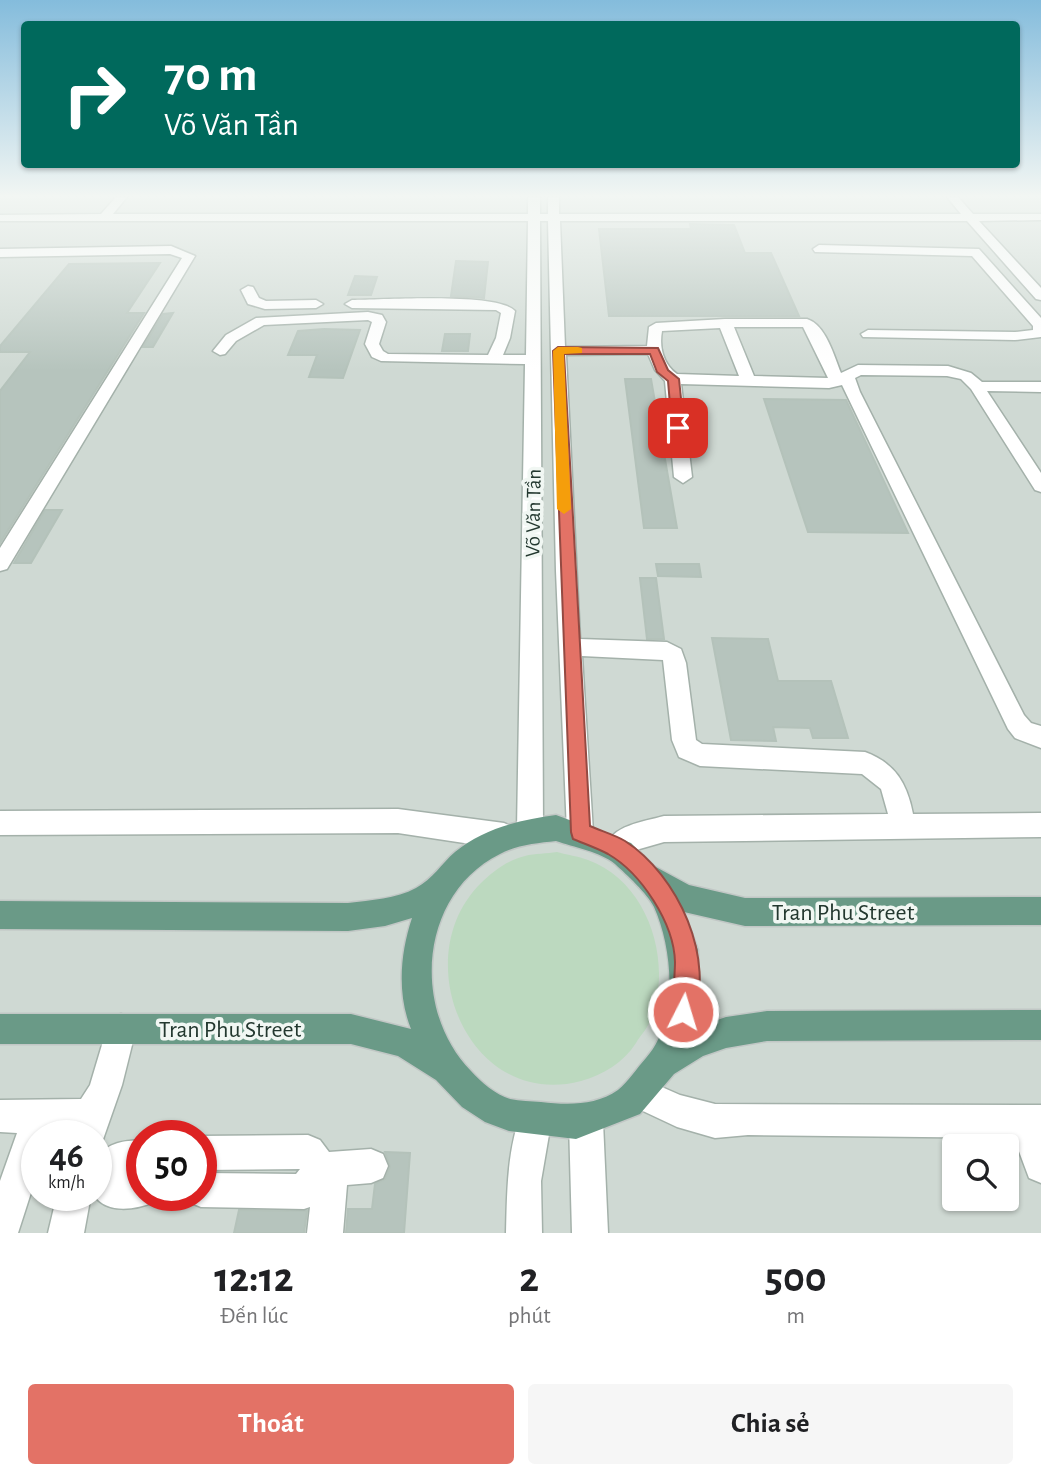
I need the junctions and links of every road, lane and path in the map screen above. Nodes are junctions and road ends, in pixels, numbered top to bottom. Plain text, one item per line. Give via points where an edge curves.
1 (185, 255) edge
2 (534, 255) edge
3 (555, 255) edge
4 (977, 255) edge
5 (1004, 255) edge
6 (248, 290) dead end
7 (1041, 296) edge
8 (260, 303) junction
9 (256, 323) junction
10 (725, 323) junction
11 (867, 334) dead end
12 (220, 351) dead end
13 (558, 351) junction
14 (654, 351) junction
15 (494, 358) junction
16 (535, 360) junction
17 (673, 379) junction
18 (749, 382) junction
19 (1041, 387) edge
20 (979, 388) junction
21 (683, 477) dead end
22 (1041, 486) edge
23 (0, 564) edge
24 (570, 647) junction
25 (1041, 737) edge
26 (0, 823) edge
27 (1041, 825) edge
28 (903, 827) junction
29 (580, 832) junction
30 (517, 833) junction
31 (617, 848) junction
32 (652, 879) junction
33 (441, 889) junction
34 (1041, 911) edge
35 (0, 915) edge
36 (1041, 1025) edge
37 (0, 1029) edge
38 (121, 1029) junction
39 (663, 1065) junction
40 (450, 1071) junction
41 (639, 1093) junction
42 (0, 1116) edge
43 (39, 1116) junction
44 (85, 1120) edge
45 (92, 1120) edge
46 (586, 1122) junction
47 (1033, 1122) edge
48 (534, 1124) junction
49 (217, 1153) edge
50 (371, 1166) dead end
51 (1041, 1166) edge
52 (326, 1169) junction
53 (217, 1190) edge
54 (76, 1211) edge
55 (0, 1233) edge
56 (66, 1233) edge
57 (325, 1233) edge
58 (524, 1233) edge
59 (590, 1233) edge

1 - 23 street via 189,256
2 - 16 street, Võ Văn Tần
3 - 13 street, Võ Văn Tần
4 - 11 street via 1040,326 1040,333
5 - 7 street
6 - 8 street via 253,301
8 - 9 street
8 - 15 street via 499,306 508,311
9 - 12 street via 231,338
9 - 15 street via 368,316 379,322 372,344 377,354 386,358
10 - 14 street via 656,327
10 - 18 street
10 - 18 street via 807,323 836,382
13 - 14 street
13 - 24 street, Võ Văn Tần
14 - 17 street via 663,372
15 - 16 street
16 - 30 street, Võ Văn Tần
17 - 18 street
17 - 21 street
19 - 20 street
20 - 22 street
20 - 25 street via 966,376 948,371 858,370 847,376 1016,722 1023,731
24 - 28 street via 667,651 675,663 688,748 700,755 865,762 891,780
24 - 29 street, Võ Văn Tần
26 - 30 street via 398,821
27 - 28 street
28 - 31 street via 664,829 629,839
29 - 30 main road via 556,828
29 - 31 main road
30 - 33 main road via 477,851 453,871
31 - 32 main road
32 - 34 main road, Tran Phu Street via 684,898 745,912
32 - 39 main road via 677,922 686,957 687,994 680,1031
33 - 35 main road via 416,905 348,917
33 - 40 main road via 421,931 416,969 419,1009 434,1049
36 - 39 main road via 767,1026 724,1031 691,1043
37 - 38 main road, Tran Phu Street
38 - 40 main road, Tran Phu Street via 351,1029 404,1042
38 - 45 street
39 - 41 main road
40 - 48 main road via 494,1110
41 - 46 main road via 614,1111
41 - 47 street via 677,1111 715,1121
42 - 43 street
43 - 44 street
43 - 55 street
46 - 48 main road
46 - 59 street
47 - 51 street
48 - 58 street via 524,1181
49 - 52 street via 308,1152
50 - 52 street
52 - 53 street via 304,1192
52 - 57 street
54 - 56 street

